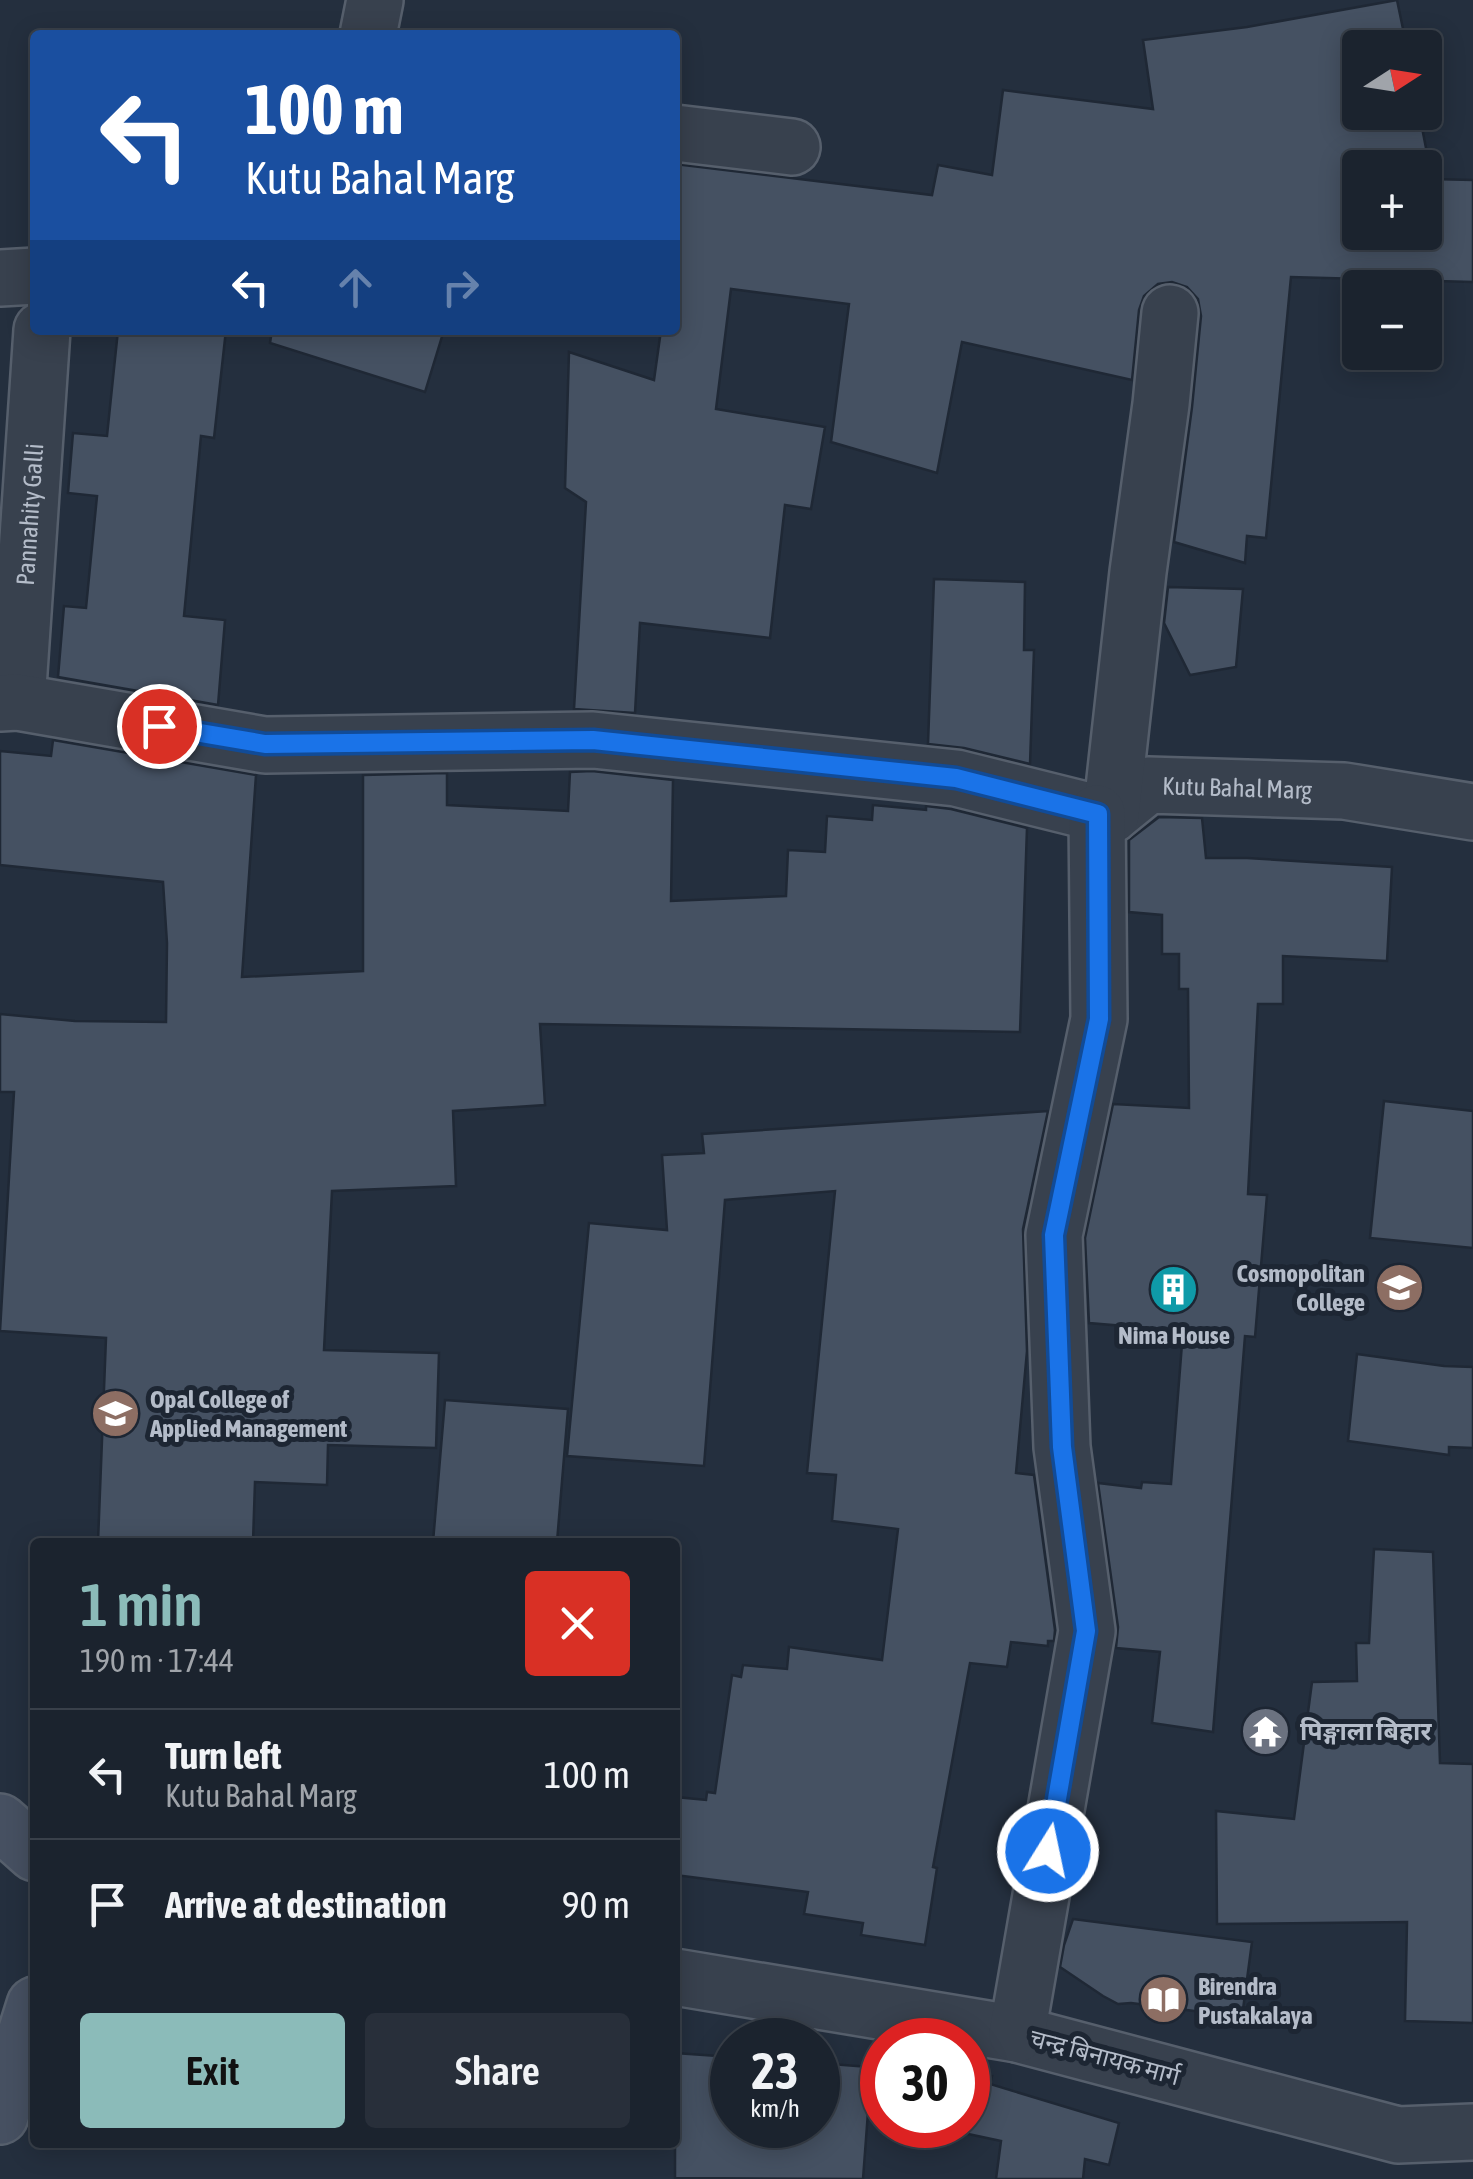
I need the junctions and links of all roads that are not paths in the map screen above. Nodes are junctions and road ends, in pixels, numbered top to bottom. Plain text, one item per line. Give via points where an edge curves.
1 (376, 0) edge
2 (369, 30) edge
3 (680, 134) edge
4 (792, 147) dead end
5 (30, 276) edge
6 (0, 278) edge
7 (1170, 313) dead end
8 (42, 335) edge
9 (8, 702) edge
10 (1473, 812) edge
11 (1104, 814) junction
12 (0, 1822) edge
13 (30, 1849) edge
14 (680, 1977) edge
15 (30, 2021) edge
16 (1017, 2034) junction
17 (0, 2116) edge
18 (1473, 2132) edge

1 - 2 street
3 - 4 street
5 - 6 street
7 - 11 street
8 - 9 street, Pannahity Galli
9 - 11 street via 265,744 593,740 956,778
10 - 11 street, Kutu Bahal Marg via 1344,791 1148,784
11 - 16 street via 1099,1019 1054,1235 1062,1447 1086,1631
12 - 13 main road
14 - 16 street, चन्द्र बिनायक मार्ग
15 - 17 main road
16 - 18 street, चन्द्र बिनायक मार्ग via 1398,2135

